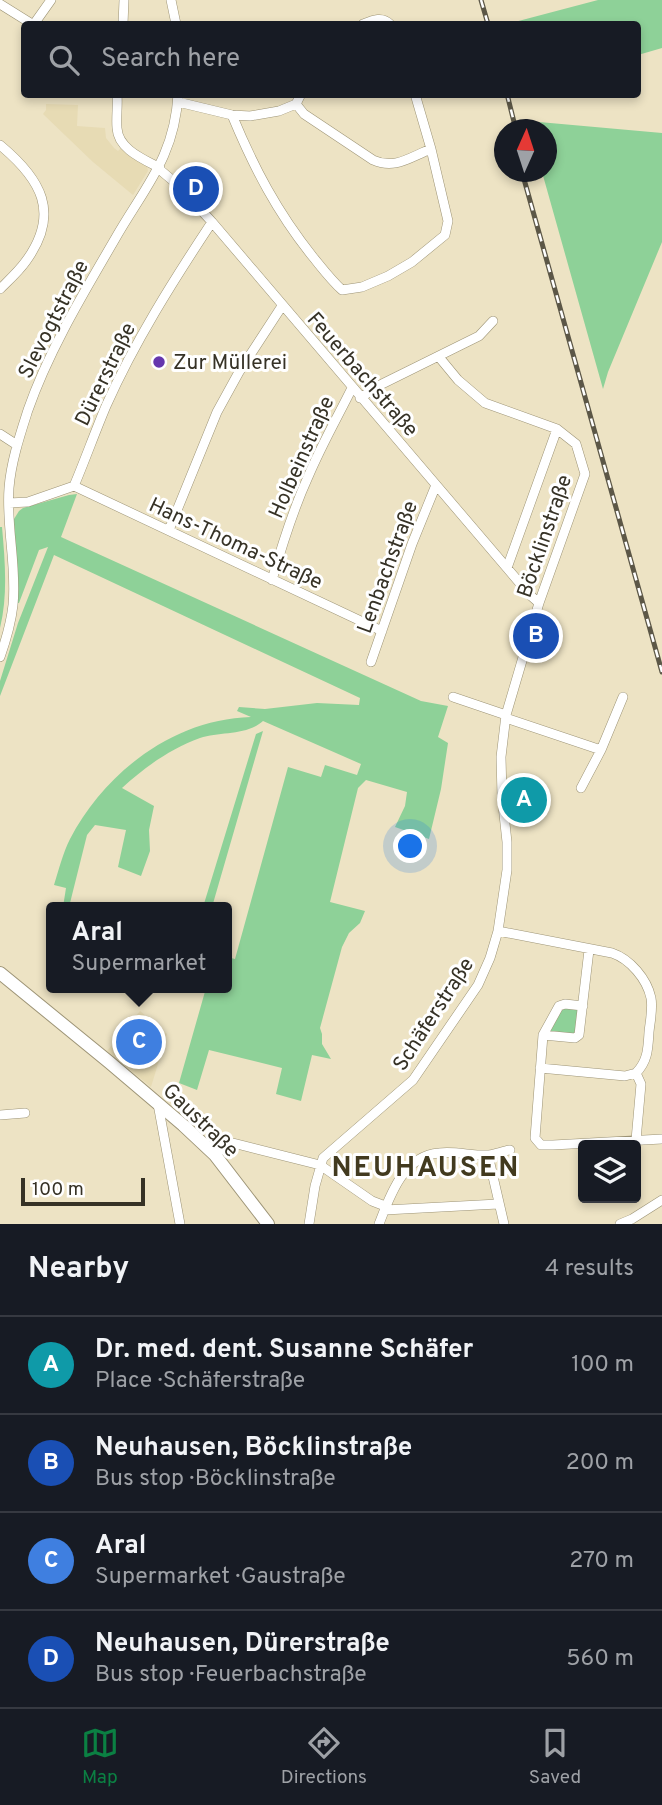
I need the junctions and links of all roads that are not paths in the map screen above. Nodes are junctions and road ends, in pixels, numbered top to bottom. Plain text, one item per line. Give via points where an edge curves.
1 (51, 0) edge
2 (124, 0) edge
3 (171, 0) edge
4 (0, 4) edge
5 (28, 21) edge
6 (35, 21) edge
7 (122, 21) edge
8 (175, 21) edge
9 (117, 98) edge
10 (178, 98) edge
11 (300, 98) edge
12 (416, 98) edge
13 (296, 104) junction
14 (232, 115) junction
15 (0, 145) edge
16 (431, 149) junction
17 (159, 168) junction
18 (212, 222) junction
19 (0, 289) edge
20 (282, 306) junction
21 (493, 321) dead end
22 (439, 357) junction
23 (352, 388) junction
24 (360, 398) junction
25 (557, 429) junction
26 (0, 434) edge
27 (17, 445) junction
28 (436, 485) junction
29 (74, 486) junction
30 (9, 503) junction
31 (169, 530) junction
32 (507, 568) junction
33 (272, 580) junction
34 (539, 603) junction
35 (382, 631) junction
36 (0, 657) edge
37 (371, 662) dead end
38 (453, 697) dead end
39 (623, 697) dead end
40 (506, 717) junction
41 (601, 750) junction
42 (581, 788) dead end
43 (498, 931) junction
44 (589, 950) junction
45 (0, 974) edge
46 (583, 1006) junction
47 (543, 1035) junction
48 (540, 1068) junction
49 (636, 1073) junction
50 (158, 1104) junction
51 (25, 1113) dead end
52 (0, 1115) edge
53 (662, 1139) edge
54 (636, 1140) joint
55 (578, 1143) edge
56 (510, 1150) dead end
57 (488, 1155) junction
58 (215, 1156) junction
59 (320, 1164) junction
60 (662, 1200) edge
61 (498, 1203) junction
62 (385, 1208) junction
63 (180, 1224) edge
64 (268, 1224) edge
65 (309, 1224) edge
66 (379, 1224) edge
67 (504, 1224) edge
68 (620, 1224) edge

1 - 6 street
2 - 7 street
3 - 8 street
4 - 5 street
9 - 17 street, Feuerbachstraße via 120,140
10 - 14 street
10 - 17 street, Slevogtstraße via 171,139
11 - 13 street
12 - 16 street
13 - 14 street via 266,114
13 - 16 street via 304,114 380,163 393,165
14 - 16 street via 275,204 342,290 388,276 445,235 448,221
15 - 19 street via 39,186 44,212 34,249
17 - 18 street, Feuerbachstraße
17 - 27 street, Slevogtstraße via 63,332 36,389
18 - 20 street, Feuerbachstraße
18 - 29 street, Dürerstraße via 144,331
20 - 23 street, Feuerbachstraße
20 - 31 street via 217,412
21 - 22 street via 479,336
22 - 24 street
22 - 25 street, Böcklinstraße via 485,403
23 - 24 street, Feuerbachstraße
23 - 33 street, Holbeinstraße via 307,478
24 - 28 street, Feuerbachstraße
25 - 32 street
25 - 34 street, Böcklinstraße via 576,444 585,474
26 - 27 street
27 - 30 street, Slevogtstraße
28 - 32 street, Feuerbachstraße
28 - 35 street, Lenbachstraße
29 - 30 street via 28,502
29 - 31 street, Hans-Thoma-Straße
30 - 36 street, Slevogtstraße via 13,606
31 - 33 street, Hans-Thoma-Straße
32 - 34 street, Feuerbachstraße
33 - 35 street, Hans-Thoma-Straße
34 - 40 street, Böcklinstraße
35 - 37 street, Lenbachstraße
38 - 40 street
39 - 41 street
40 - 41 street
40 - 43 street, Schäferstraße via 501,757 507,870
41 - 42 street
43 - 44 street
43 - 59 street, Schäferstraße via 478,985 413,1080
44 - 46 street
44 - 49 street via 625,960 649,993 647,1055
45 - 50 main road, Gaustraße
46 - 47 street via 559,1006
46 - 47 street via 578,1037
47 - 48 street
48 - 49 street via 625,1076
48 - 55 street via 537,1142
49 - 54 street via 641,1084
50 - 58 main road, Gaustraße
50 - 63 street
51 - 52 street
53 - 54 street
56 - 57 street
57 - 61 street
57 - 62 street via 440,1153 423,1158 402,1175
58 - 59 street via 233,1143
58 - 64 main road, Gaustraße
59 - 62 street
59 - 65 street
60 - 68 street
61 - 62 street
61 - 67 street
62 - 66 street

